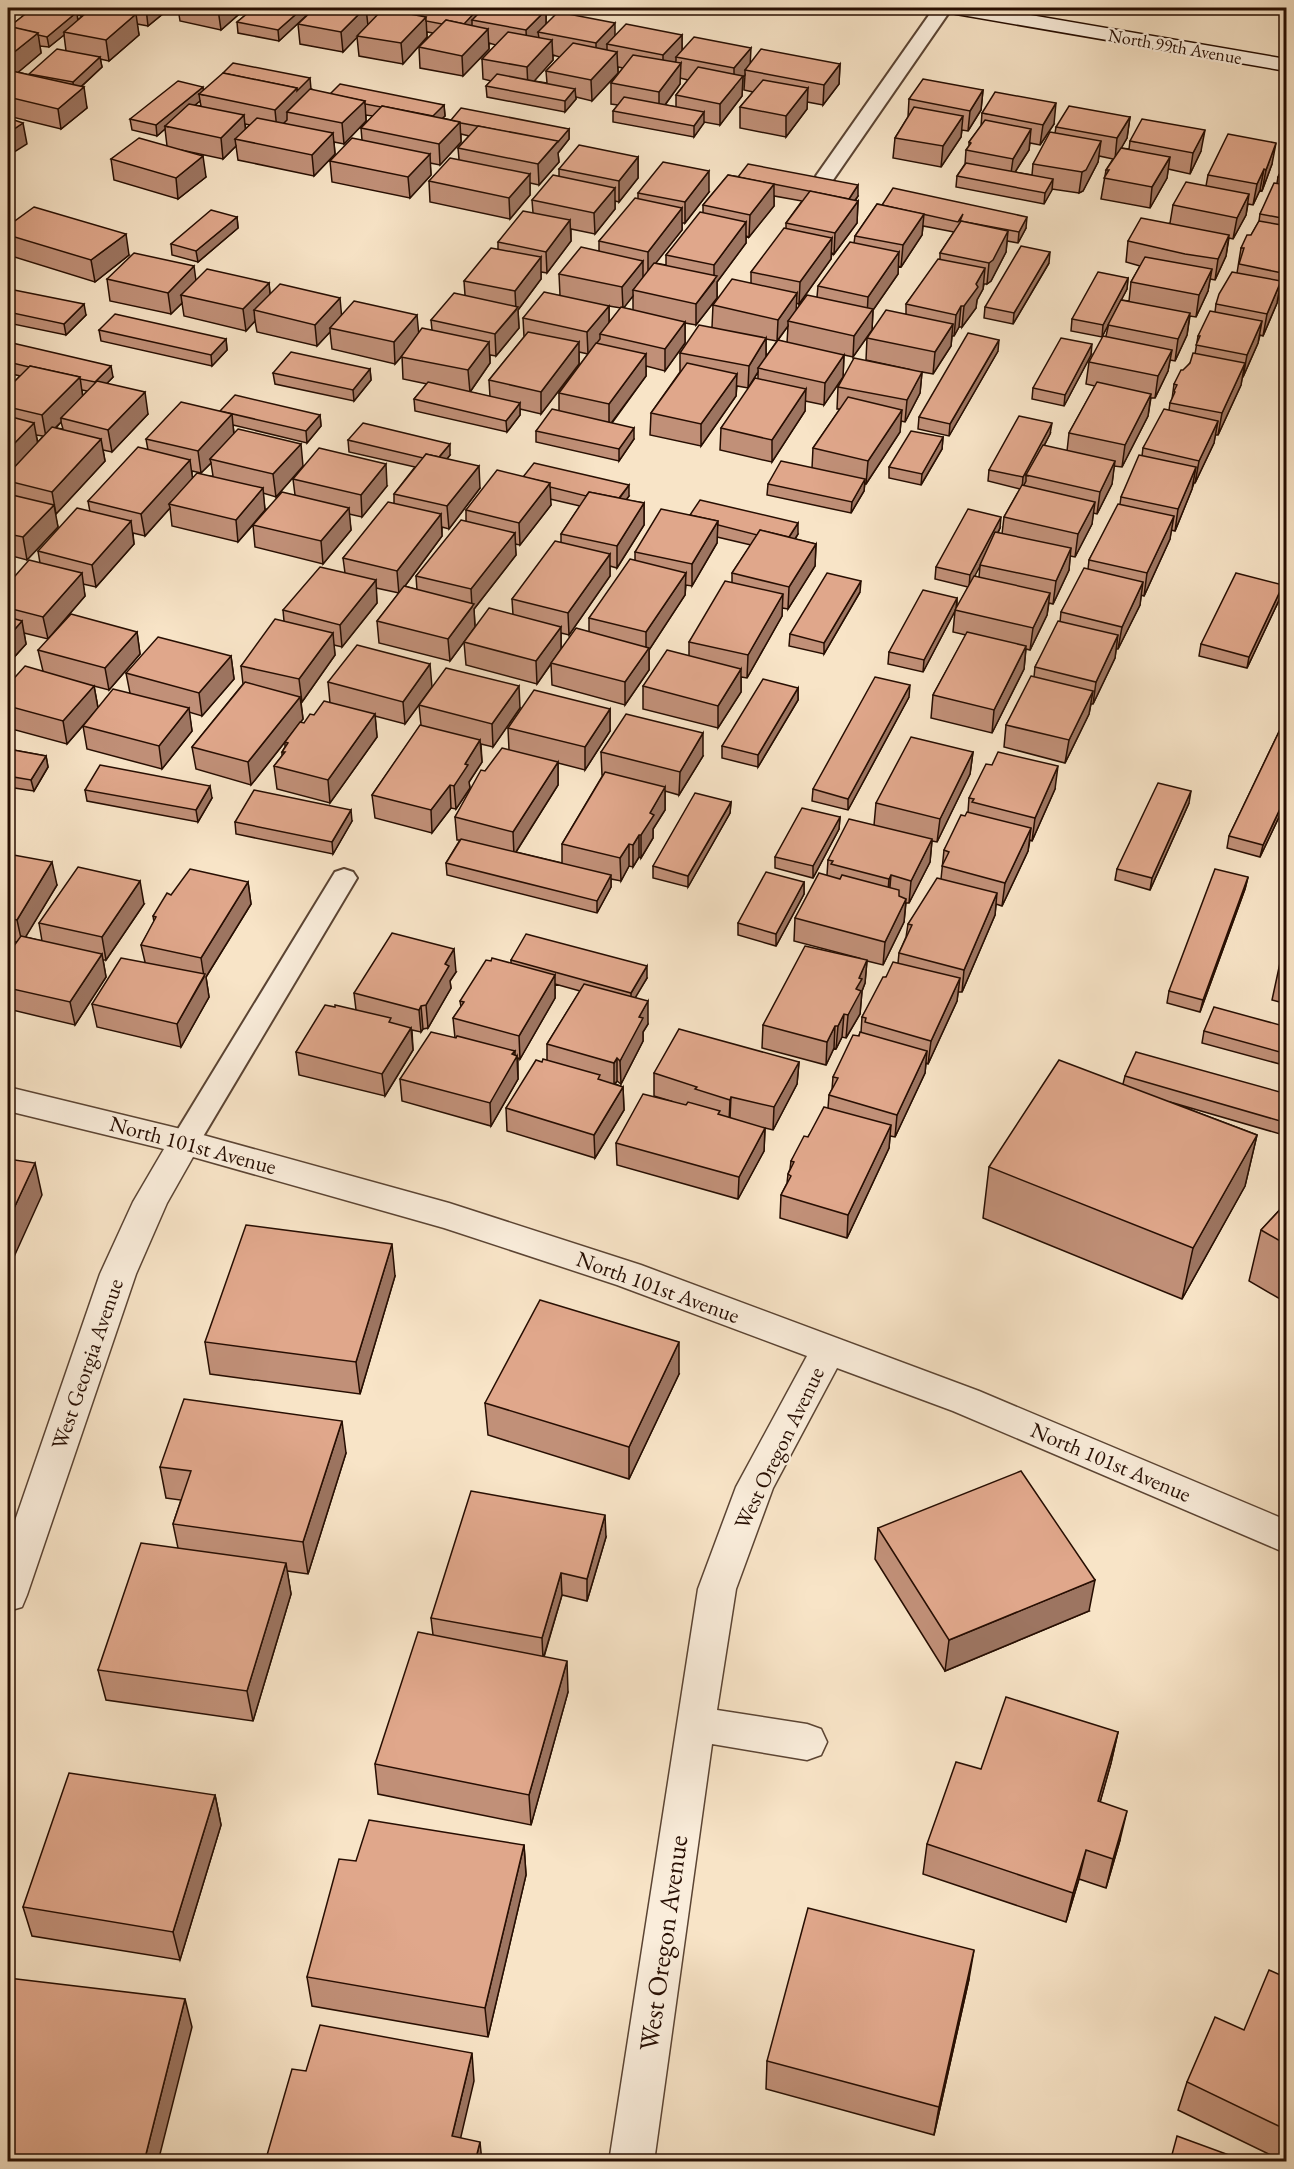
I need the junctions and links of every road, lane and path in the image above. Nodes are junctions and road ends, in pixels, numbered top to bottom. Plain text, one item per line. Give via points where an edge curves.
1 (943, 8) edge
2 (956, 8) edge
3 (1287, 65) edge
4 (826, 176) edge
5 (344, 878) dead end
6 (8, 1099) edge
7 (185, 1142) junction
8 (829, 1349) junction
9 (1287, 1537) edge
10 (8, 1594) edge
11 (695, 1724) junction
12 (807, 1742) dead end
13 (631, 2162) edge

1 - 4 lane
2 - 3 street, North 99th Avenue
5 - 7 lane
6 - 7 street, North 101st Avenue
7 - 8 street, North 101st Avenue via 460,1219 629,1275
7 - 10 street, West Georgia Avenue via 150,1202 118,1274
8 - 9 street, North 101st Avenue via 966,1401
8 - 11 street, West Oregon Avenue via 755,1487 735,1538 717,1589
11 - 12 street
11 - 13 street, West Oregon Avenue

